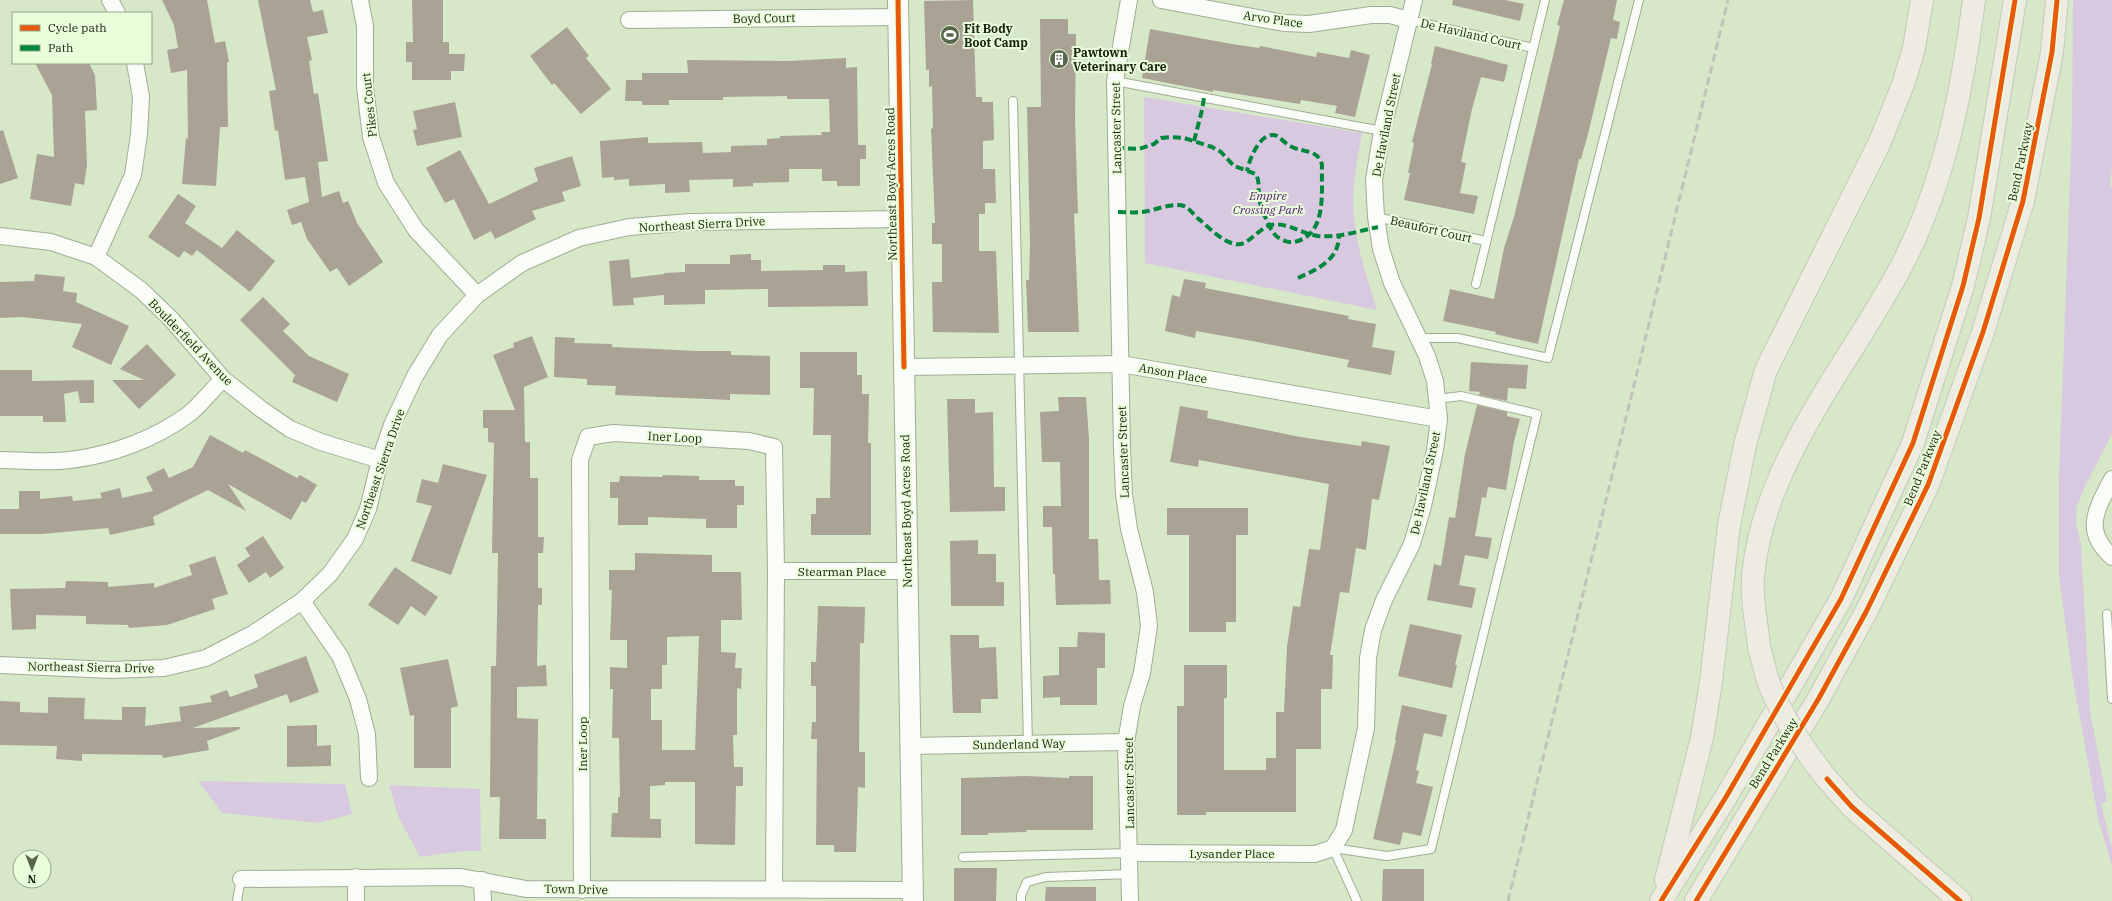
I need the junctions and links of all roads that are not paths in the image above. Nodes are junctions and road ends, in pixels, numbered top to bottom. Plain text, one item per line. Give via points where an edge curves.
1 (110, 0) edge
2 (360, 0) edge
3 (1129, 0) edge
4 (1161, 0) edge
5 (1414, 0) edge
6 (1545, 0) edge
7 (1639, 0) edge
8 (1922, 0) edge
9 (1974, 0) edge
10 (2015, 0) edge
11 (2058, 0) edge
12 (898, 8) edge
13 (116, 12) edge
14 (629, 20) dead end
15 (1409, 20) junction
16 (1533, 48) junction
17 (136, 64) edge
18 (1115, 81) junction
19 (1013, 101) dead end
20 (1382, 131) junction
21 (1376, 217) junction
22 (902, 219) junction
23 (0, 236) edge
24 (1486, 241) junction
25 (96, 257) junction
26 (1476, 284) dead end
27 (477, 295) junction
28 (1418, 338) junction
29 (1121, 364) junction
30 (1020, 365) junction
31 (904, 367) junction
32 (223, 379) junction
33 (1438, 399) junction
34 (1439, 419) junction
35 (0, 460) edge
36 (380, 460) junction
37 (2112, 479) edge
38 (2112, 557) edge
39 (776, 571) junction
40 (907, 571) junction
41 (302, 602) junction
42 (2107, 614) dead end
43 (0, 665) edge
44 (2112, 699) edge
45 (1126, 742) junction
46 (1028, 745) junction
47 (911, 746) junction
48 (369, 778) dead end
49 (1333, 848) junction
50 (1130, 853) junction
51 (963, 857) dead end
52 (1130, 874) junction
53 (356, 877) junction
54 (241, 879) joint
55 (482, 880) junction
56 (774, 889) junction
57 (582, 890) junction
58 (913, 895) edge
59 (237, 901) edge
60 (356, 901) edge
61 (483, 901) edge
62 (1021, 901) edge
63 (1130, 901) edge
64 (1357, 901) edge
65 (1661, 901) edge
66 (1696, 901) edge
67 (1960, 901) edge

1 - 13 street
2 - 27 street, Pikes Court via 365,26 365,87 371,137 386,183 416,230
3 - 18 street, Lancaster Street
4 - 15 street, Arvo Place via 1284,23 1309,24 1371,15 1390,15
5 - 15 street, De Haviland Street
6 - 16 lane
7 - 28 lane via 1548,358 1458,338
8 - 65 highway via 1914,48 1904,82 1879,144 1766,370 1745,445 1729,525 1702,738
9 - 67 highway, bridge via 1959,100 1935,188 1902,264 1794,448 1762,527 1753,578 1760,647 1770,685 1805,751 1852,807
10 - 65 highway, Bend Parkway via 1979,218 1963,286 1913,443 1841,599 1726,797
11 - 66 highway, Bend Parkway via 2052,52 2023,201 1983,332 1928,485 1866,612 1822,692
12 - 14 street, Boyd Court
12 - 22 street, Northeast Boyd Acres Road
15 - 16 lane, De Haviland Court
15 - 20 street, De Haviland Street
16 - 24 lane
17 - 25 street via 142,97 133,175
18 - 20 lane
18 - 29 street, Lancaster Street
19 - 30 lane
20 - 21 street, De Haviland Street via 1374,180
21 - 24 lane, Beaufort Court
21 - 28 street, De Haviland Street via 1381,249 1392,283
22 - 27 street, Northeast Sierra Drive via 690,222 629,227 579,238 522,263
22 - 31 street, Northeast Boyd Acres Road
23 - 25 street, Boulderfield Avenue via 51,242
24 - 26 lane
25 - 32 street, Boulderfield Avenue via 146,295 171,319
27 - 36 street, Northeast Sierra Drive via 440,335 415,376 392,425
28 - 33 street, De Haviland Street via 1427,356
29 - 30 street, Anson Place
29 - 34 street, Anson Place
29 - 45 street, Lancaster Street via 1124,494 1145,592 1148,626 1142,673 1132,706
30 - 31 street, Anson Place
30 - 46 lane
31 - 40 street, Northeast Boyd Acres Road
32 - 35 street via 190,413 164,431 129,445 104,454 69,460
32 - 36 street, Boulderfield Avenue via 290,429 321,442
33 - 34 street, De Haviland Street
33 - 49 lane via 1461,396 1537,414 1430,849 1388,856
34 - 49 street, De Haviland Street via 1423,506 1412,544 1384,600 1373,630 1368,658 1366,728 1344,830
36 - 41 street, Northeast Sierra Drive via 368,509 355,539 330,574
37 - 38 street via 2094,517 2094,530 2100,543
39 - 40 street, Stearman Place
39 - 56 street, Iner Loop
39 - 57 street, Iner Loop via 774,447 750,441 613,433 588,437 580,460
40 - 47 street, Northeast Boyd Acres Road
41 - 43 street, Northeast Sierra Drive via 254,633 206,658 164,668 111,670
41 - 48 street via 340,656 358,699 367,734
42 - 44 lane
45 - 46 street, Sunderland Way
45 - 50 street, Lancaster Street
46 - 47 street, Sunderland Way
47 - 58 street, Northeast Boyd Acres Road
49 - 50 street, Lysander Place via 1315,854
49 - 64 lane
50 - 51 lane
50 - 52 street, Lancaster Street
52 - 62 lane via 1046,877 1027,882
52 - 63 street, Lancaster Street
53 - 54 street, Town Drive
53 - 55 street, Town Drive via 461,877
53 - 60 street
54 - 59 lane
55 - 57 street, Town Drive via 526,889
55 - 61 street
56 - 57 street, Town Drive
56 - 58 street, Town Drive

